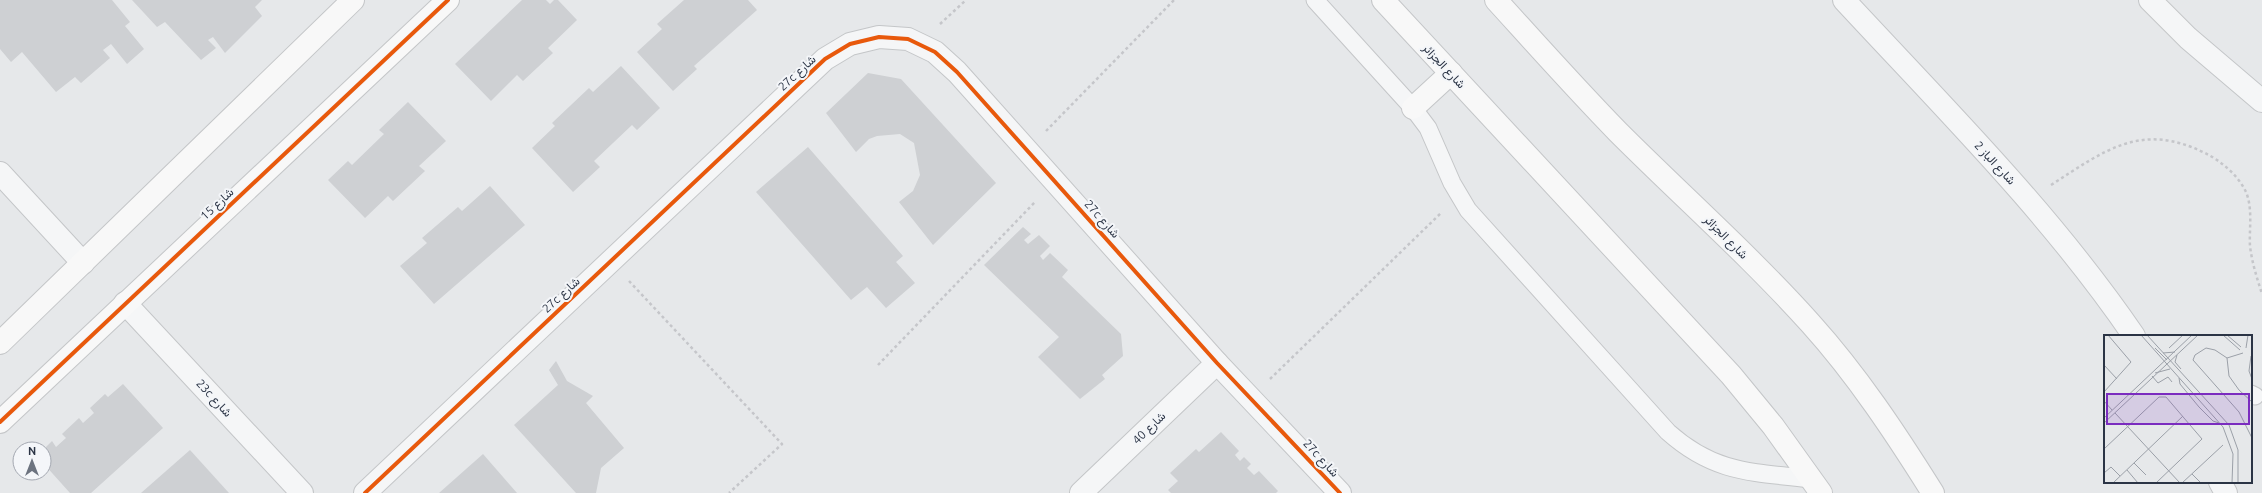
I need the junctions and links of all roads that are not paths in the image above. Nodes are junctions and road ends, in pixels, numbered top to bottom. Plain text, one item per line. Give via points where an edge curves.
1 (353, 0) edge
2 (448, 0) edge
3 (1315, 0) edge
4 (1383, 0) edge
5 (1496, 0) edge
6 (1844, 0) edge
7 (2150, 0) edge
8 (1451, 73) junction
9 (2262, 101) edge
10 (1413, 108) junction
11 (0, 173) edge
12 (82, 263) junction
13 (125, 303) junction
14 (2133, 335) edge
15 (0, 343) edge
16 (1217, 363) junction
17 (0, 422) edge
18 (2221, 483) edge
19 (1817, 486) edge
20 (302, 493) edge
21 (365, 493) edge
22 (1081, 493) edge
23 (1340, 493) edge
24 (1933, 493) edge
25 (2226, 493) edge

1 - 12 main road
2 - 13 main road, شارع 15
3 - 10 lane
4 - 8 main road, شارع الجزائر
5 - 24 main road, شارع الجزائر via 1616,130 1720,229 1811,324 1886,421
6 - 14 street, شارع الباز 2 via 2029,199 2072,250
7 - 9 street via 2188,38
8 - 10 main road
8 - 19 main road, شارع الجزائر via 1731,376 1773,426
10 - 19 lane via 1428,128 1468,210 1668,432 1684,446 1719,465
11 - 12 street
12 - 15 main road
13 - 17 main road, شارع 15
13 - 20 street, 23c شارع
16 - 21 street, 27c شارع via 957,72 935,52 908,40 879,37 850,44 825,59
16 - 22 street, شارع 40
16 - 23 street, 27c شارع
18 - 25 street

